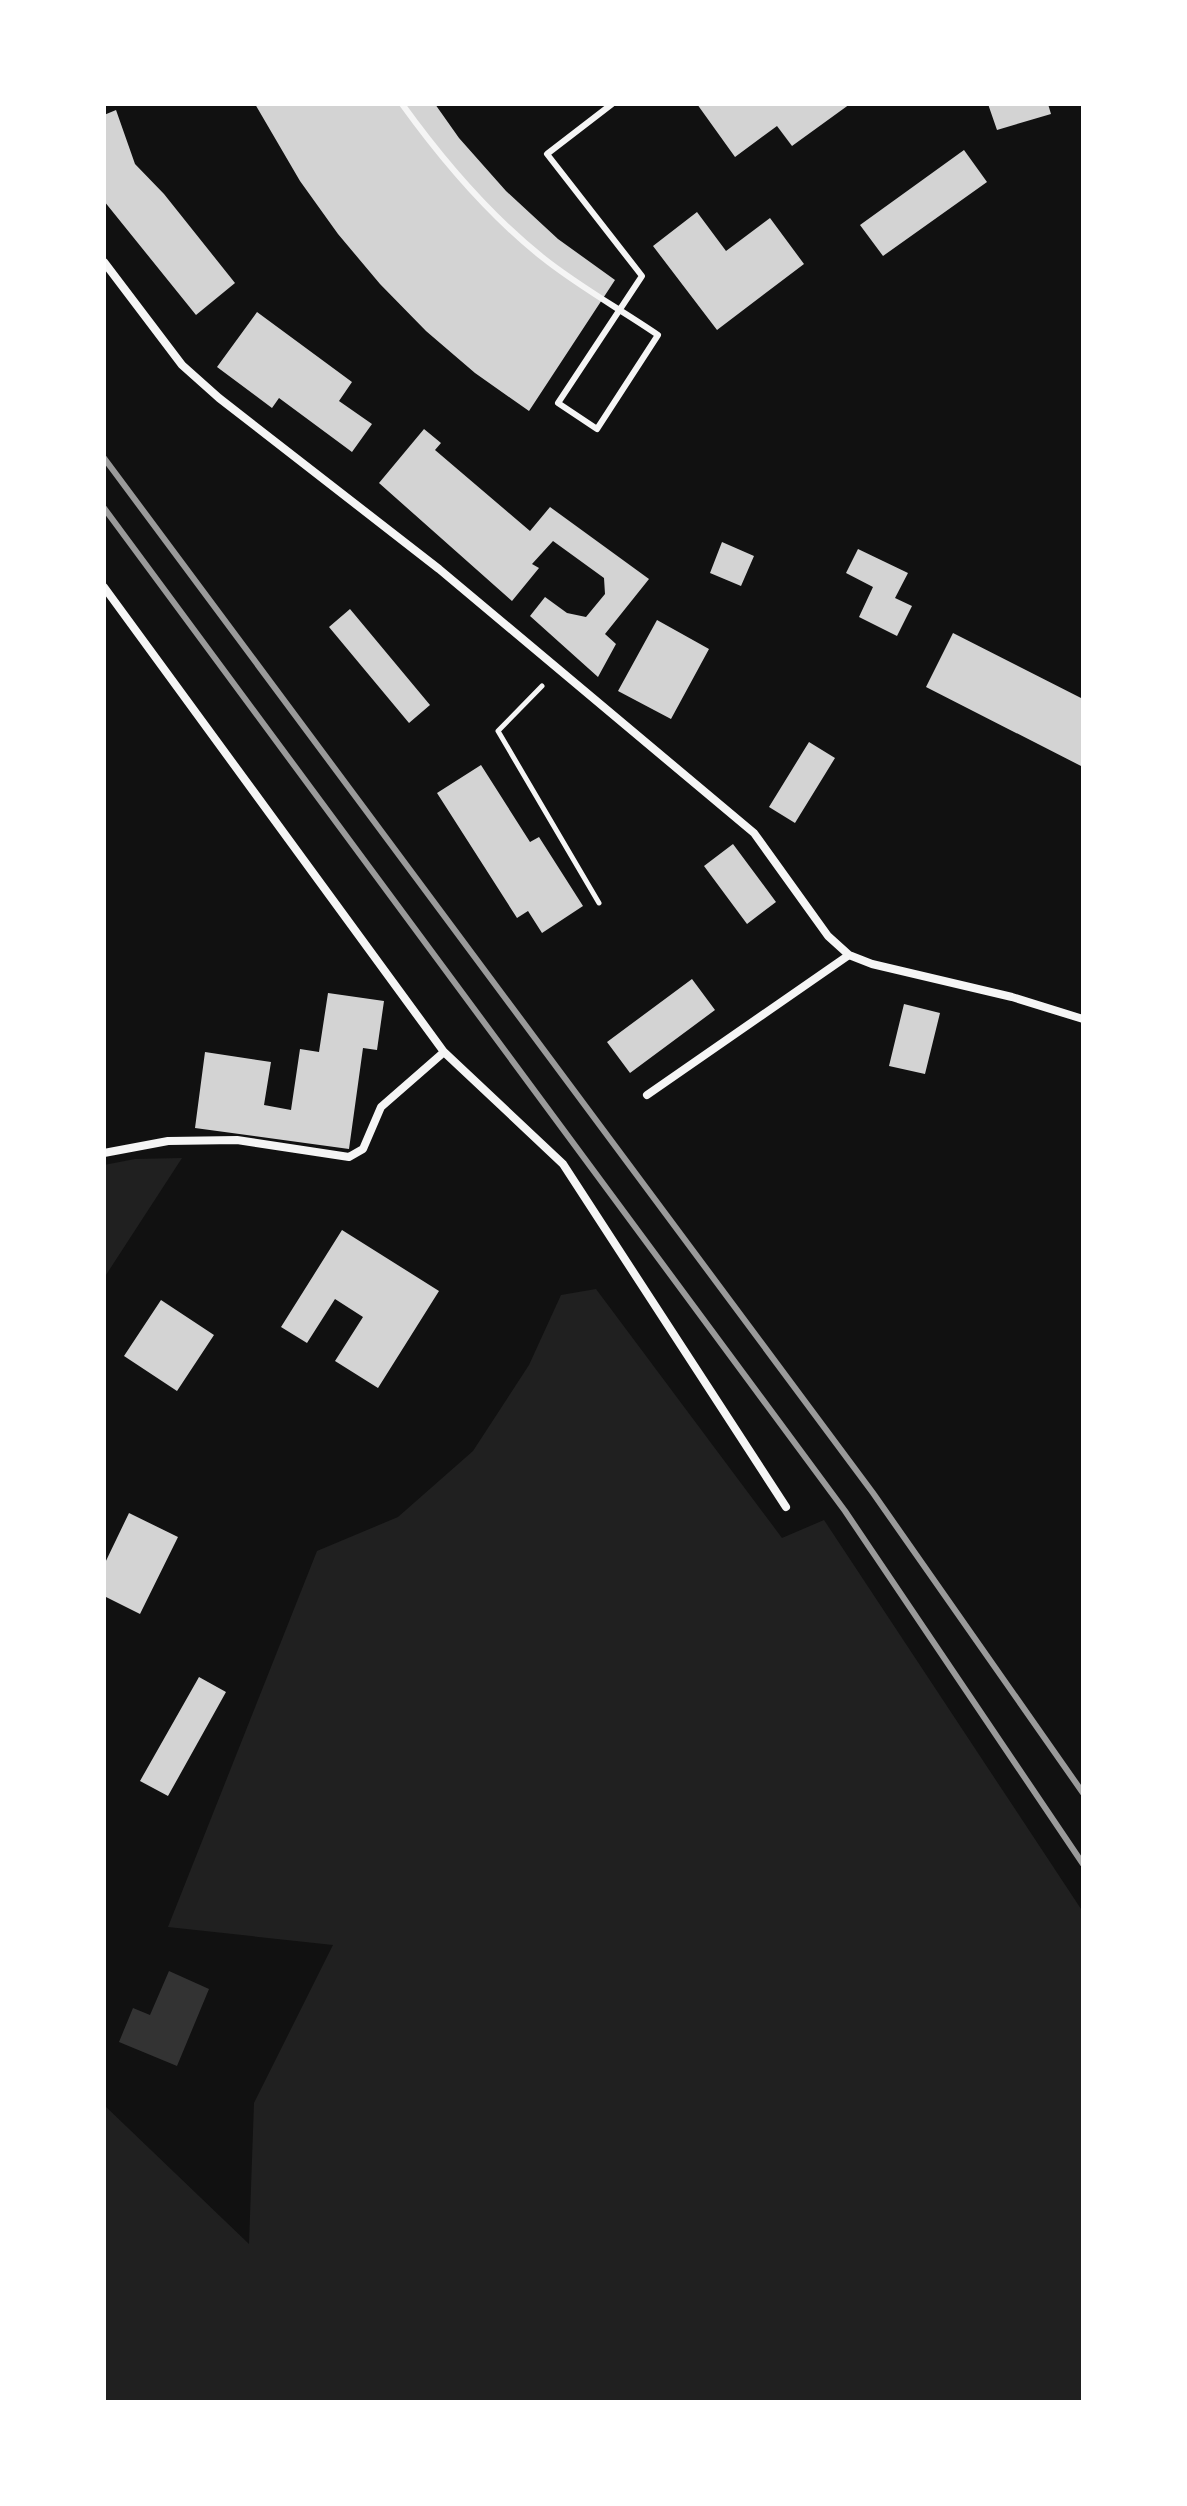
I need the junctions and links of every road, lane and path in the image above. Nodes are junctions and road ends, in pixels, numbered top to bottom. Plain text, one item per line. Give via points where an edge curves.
1 (402, 104) edge
2 (612, 104) edge
3 (104, 262) edge
4 (104, 587) edge
5 (558, 670) junction
6 (599, 903) dead end
7 (849, 955) junction
8 (1083, 1019) edge
9 (444, 1052) junction
10 (647, 1095) dead end
11 (104, 1153) edge
12 (786, 1507) dead end

1 - 2 lane via 488,209 543,257 602,299 646,327 658,335 597,429 558,403 642,276 547,154
3 - 5 street via 182,365
4 - 9 street
5 - 6 path via 498,731
5 - 7 street via 754,833 828,936
7 - 8 street
7 - 10 street
9 - 11 street via 381,1107 363,1149 349,1157 237,1140 168,1141
9 - 12 street via 563,1164

